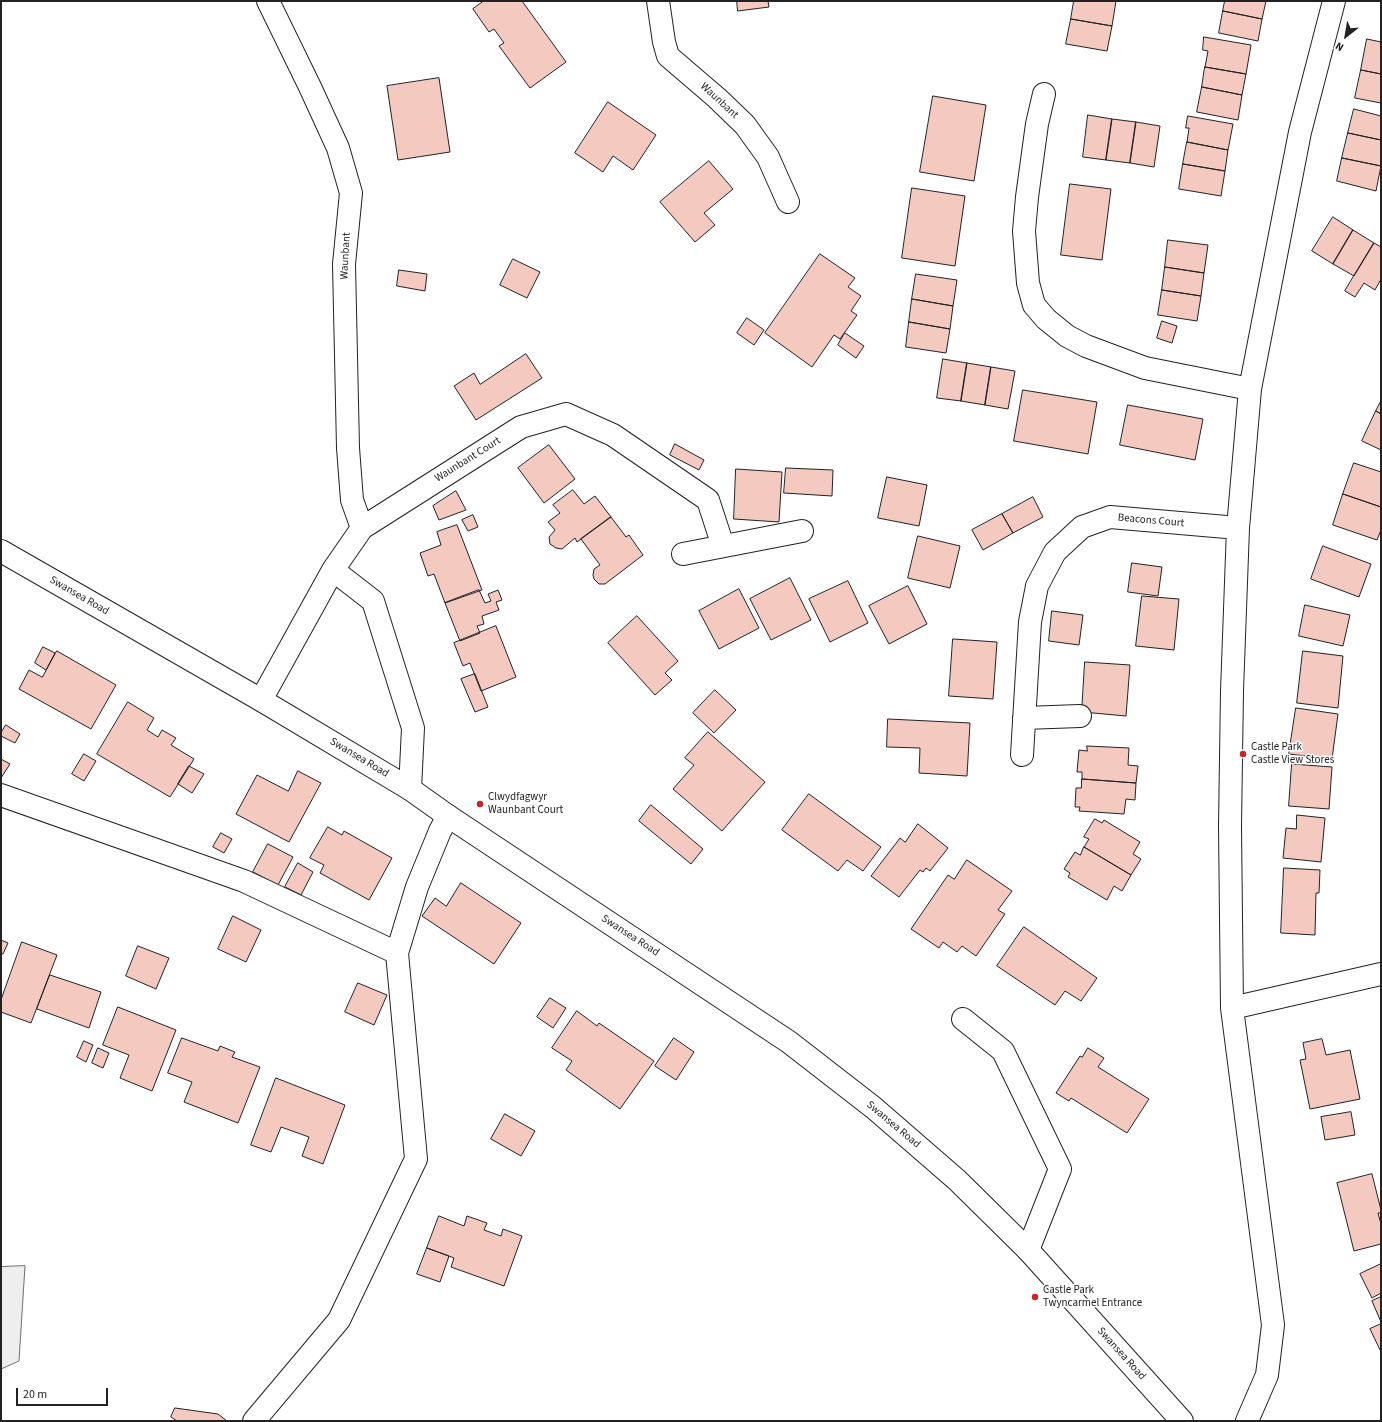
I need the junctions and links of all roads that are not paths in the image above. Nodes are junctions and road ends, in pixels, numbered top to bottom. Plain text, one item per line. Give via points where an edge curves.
1 (268, 1) edge
2 (658, 1) edge
3 (1334, 1) edge
4 (1044, 94) dead end
5 (788, 202) dead end
6 (1250, 389) junction
7 (362, 528) junction
8 (1238, 528) junction
9 (802, 531) dead end
10 (723, 546) junction
11 (1, 551) edge
12 (683, 554) dead end
13 (333, 570) junction
14 (261, 700) junction
15 (1080, 716) dead end
16 (1024, 718) junction
17 (1022, 755) dead end
18 (410, 789) junction
19 (1, 795) edge
20 (448, 816) junction
21 (397, 953) junction
22 (1381, 974) edge
23 (1232, 1008) junction
24 (963, 1019) dead end
25 (1028, 1250) junction
26 (254, 1421) edge
27 (1182, 1421) edge
28 (1247, 1421) edge

1 - 7 street, Waunbant via 338,148 351,193 344,264 348,448 352,500
2 - 5 street, Waunbant via 668,56 745,125 768,157
3 - 6 street via 1300,132
4 - 6 street via 1037,124 1024,231 1028,283 1034,305 1067,336 1086,346 1145,368
6 - 8 street
7 - 10 street, Waunbant Court via 521,426 566,414 613,435 708,500
7 - 13 street, Waunbant Court
8 - 16 street, Beacons Court via 1110,517 1082,527 1055,552 1037,586 1030,622
8 - 23 street via 1230,826
9 - 10 street
10 - 12 street
11 - 14 street, Swansea Road
13 - 14 street, Waunbant Court
13 - 18 street via 373,601 413,728
14 - 18 street, Swansea Road
15 - 16 street
16 - 17 street, Beacons Court
18 - 20 street, Swansea Road
19 - 21 street via 244,881
20 - 21 street via 416,887
20 - 25 street, Swansea Road via 789,1042 874,1108 957,1180
21 - 26 street via 416,1159 339,1320
22 - 23 street
23 - 28 street via 1273,1325 1267,1375
24 - 25 street via 1003,1051 1060,1169
25 - 27 street, Swansea Road

